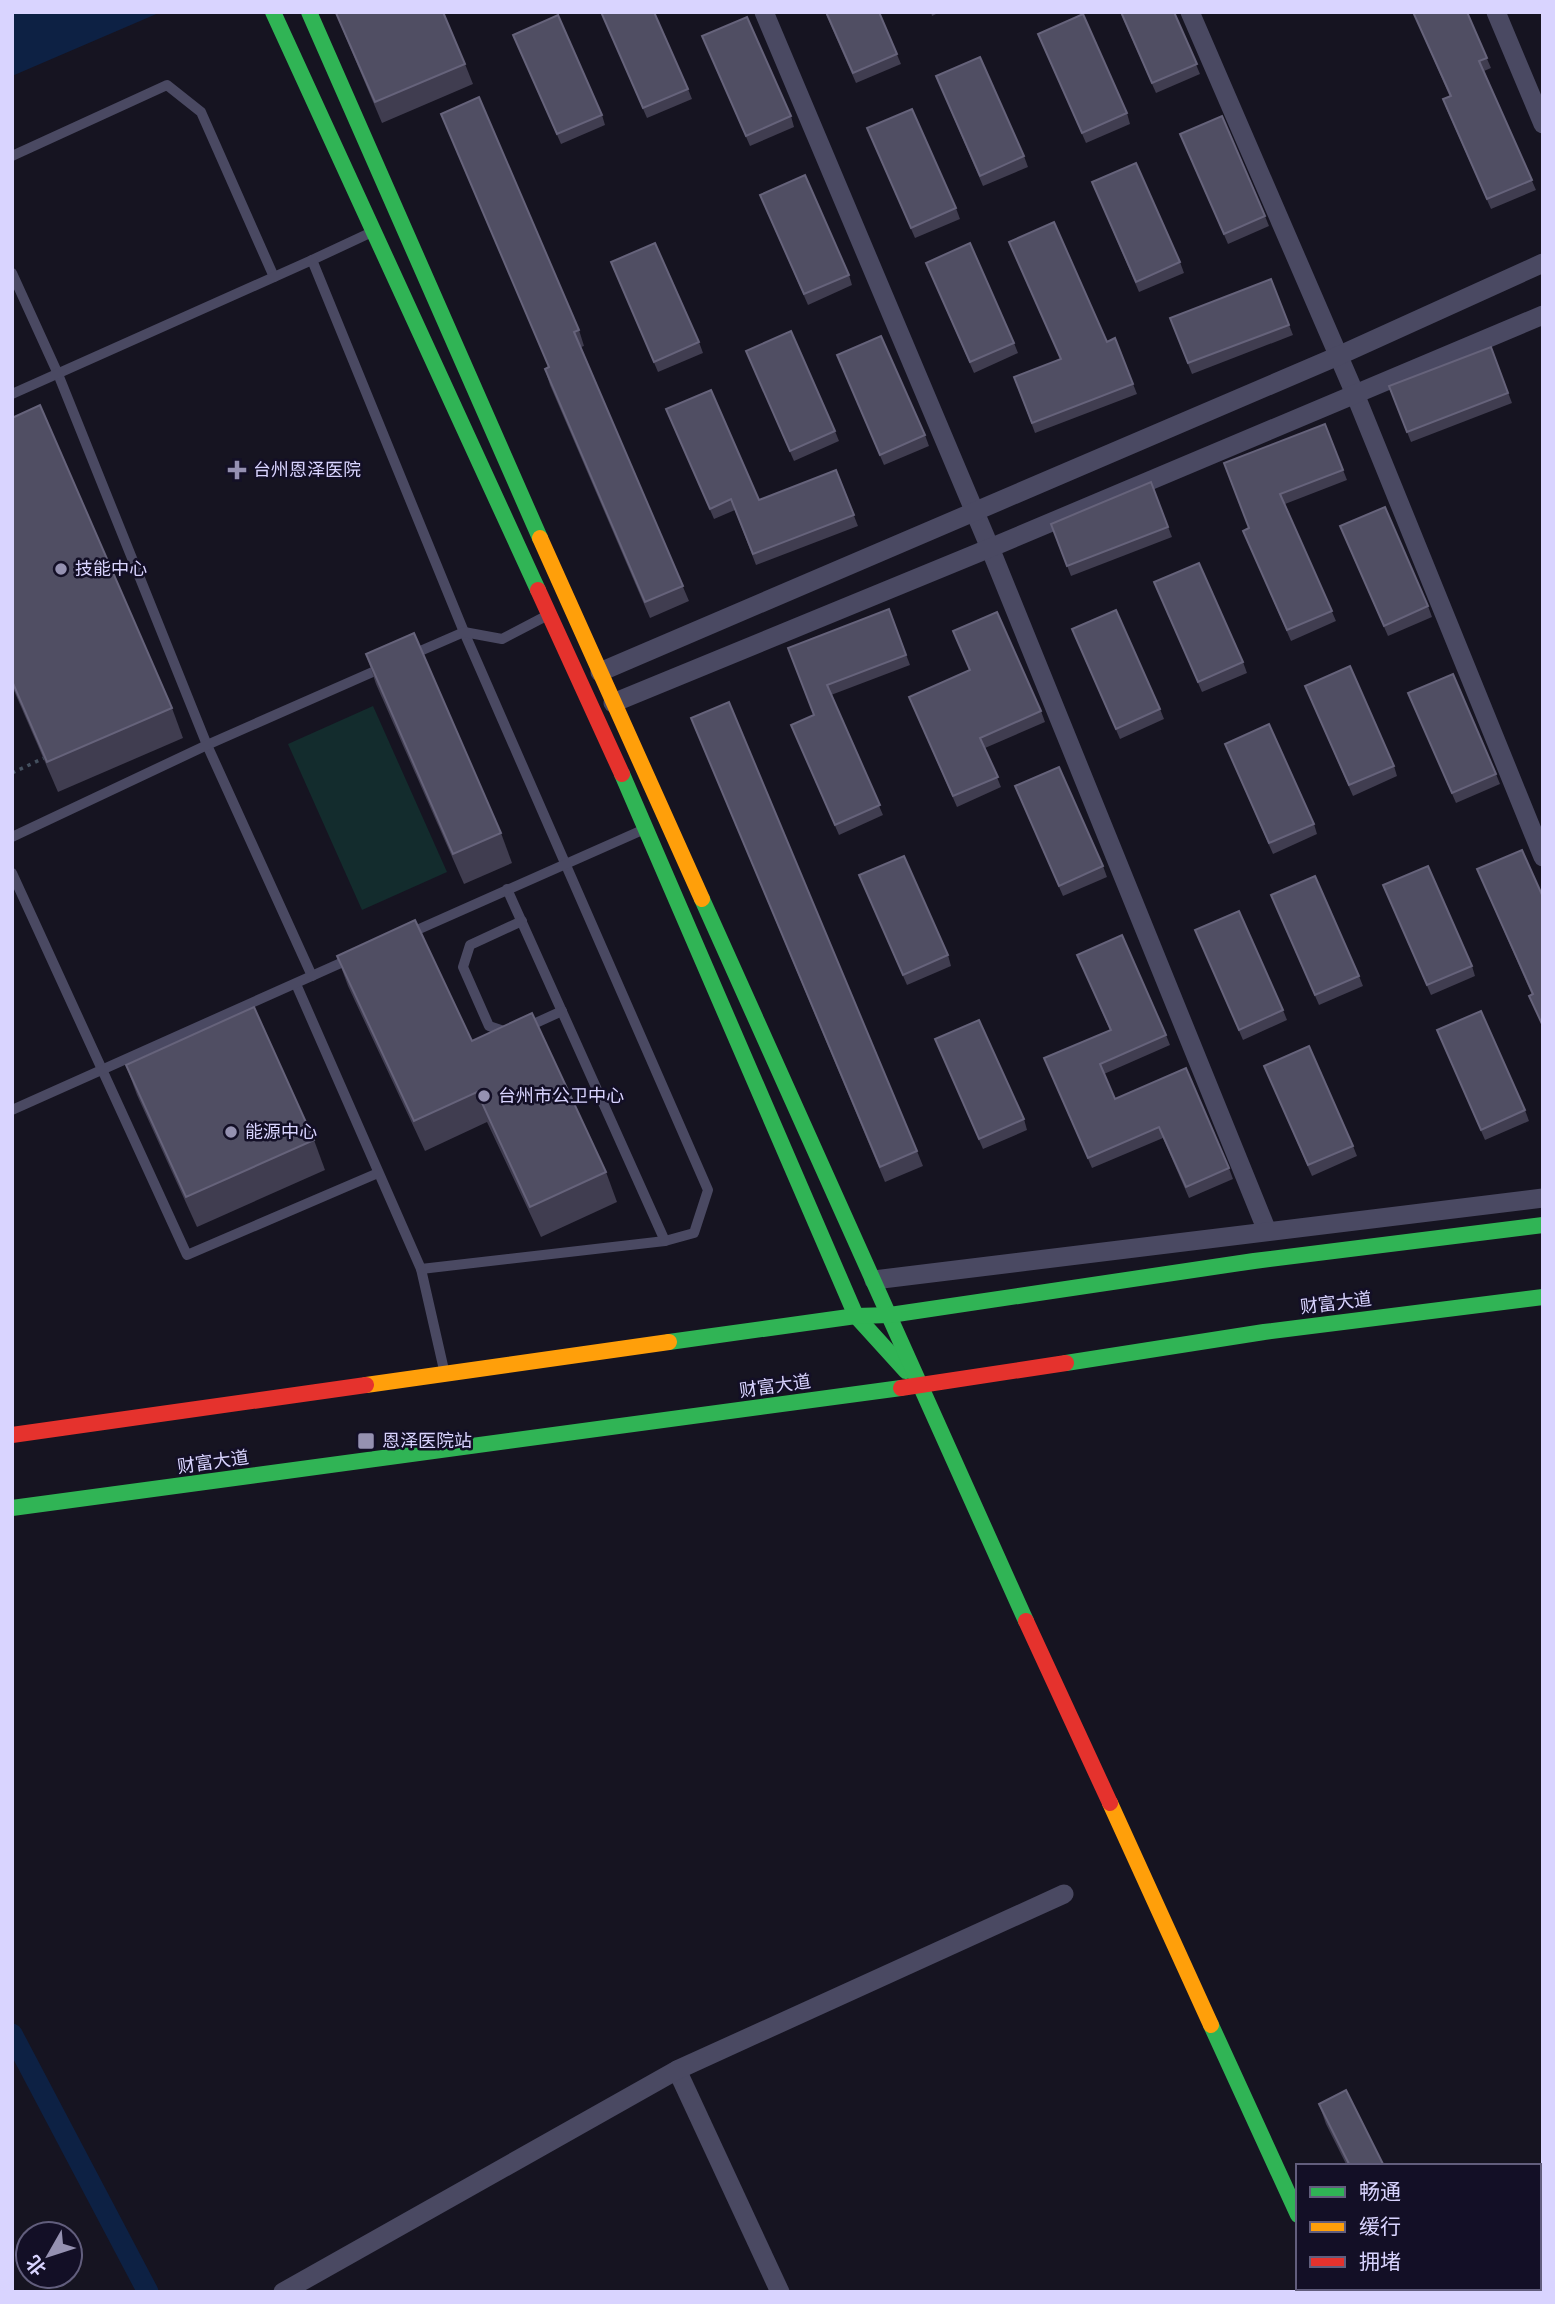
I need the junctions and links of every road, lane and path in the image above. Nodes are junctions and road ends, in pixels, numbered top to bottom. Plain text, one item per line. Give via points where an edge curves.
1 (273, 12) edge
2 (309, 12) edge
3 (764, 12) edge
4 (1190, 12) edge
5 (1496, 12) edge
6 (1543, 124) edge
7 (12, 156) edge
8 (386, 226) junction
9 (312, 260) junction
10 (1543, 263) edge
11 (12, 273) edge
12 (274, 277) junction
13 (1543, 315) edge
14 (1338, 356) junction
15 (58, 374) junction
16 (12, 394) edge
17 (1355, 394) junction
18 (976, 513) junction
19 (990, 548) junction
20 (569, 604) junction
21 (550, 614) junction
22 (464, 632) junction
23 (403, 659) edge
24 (390, 664) edge
25 (600, 672) junction
26 (613, 703) junction
27 (207, 745) junction
28 (44, 758) edge
29 (12, 774) edge
30 (667, 821) junction
31 (647, 828) junction
32 (12, 837) edge
33 (1543, 857) edge
34 (565, 863) junction
35 (12, 873) edge
36 (507, 889) junction
37 (522, 921) junction
38 (397, 938) edge
39 (361, 954) edge
40 (312, 976) junction
41 (296, 984) junction
42 (562, 1011) junction
43 (102, 1071) junction
44 (12, 1110) edge
45 (378, 1173) junction
46 (1543, 1198) edge
47 (1543, 1224) edge
48 (1267, 1231) junction
49 (665, 1241) junction
50 (421, 1269) junction
51 (874, 1280) junction
52 (1543, 1297) edge
53 (890, 1315) junction
54 (856, 1316) junction
55 (445, 1374) junction
56 (919, 1386) junction
57 (12, 1435) edge
58 (12, 1508) edge
59 (1064, 1894) dead end
60 (677, 2070) junction
61 (1296, 2212) edge
62 (283, 2292) edge
63 (780, 2292) edge

1 - 8 main road
2 - 8 main road
3 - 18 street
4 - 14 street
5 - 6 street
7 - 12 lane via 167,85 201,112
8 - 9 lane
8 - 20 main road
8 - 21 main road
9 - 12 lane
9 - 22 lane
10 - 14 street
11 - 15 lane
12 - 15 lane
13 - 17 street
14 - 17 street
14 - 18 street
15 - 16 lane
15 - 27 lane
17 - 19 street
17 - 33 street
18 - 19 street
18 - 25 street
19 - 26 street
19 - 48 street
20 - 21 lane
20 - 25 main road
21 - 22 lane via 502,639
21 - 31 main road
22 - 23 lane
22 - 34 lane
24 - 27 lane
25 - 26 main road
26 - 30 main road
27 - 32 lane
27 - 40 lane
28 - 29 path
30 - 31 lane
30 - 51 main road
31 - 34 lane
31 - 54 main road
34 - 36 lane
34 - 49 lane via 708,1190 694,1233
35 - 43 lane
36 - 37 lane
36 - 38 lane
37 - 42 lane
37 - 42 lane via 470,945 463,967 489,1026 514,1034
39 - 40 lane
40 - 41 lane
41 - 43 lane
41 - 45 lane
42 - 49 lane
43 - 44 lane
43 - 45 lane via 187,1255
45 - 50 lane
46 - 48 street
47 - 53 main road
48 - 51 street
49 - 50 lane
50 - 55 lane
51 - 53 main road
52 - 56 main road, 财富大道 via 1264,1332
53 - 54 main road
53 - 56 main road
54 - 55 main road
54 - 56 main road
55 - 57 main road
56 - 58 main road, 财富大道
56 - 61 main road
59 - 60 street
60 - 62 street
60 - 63 street

